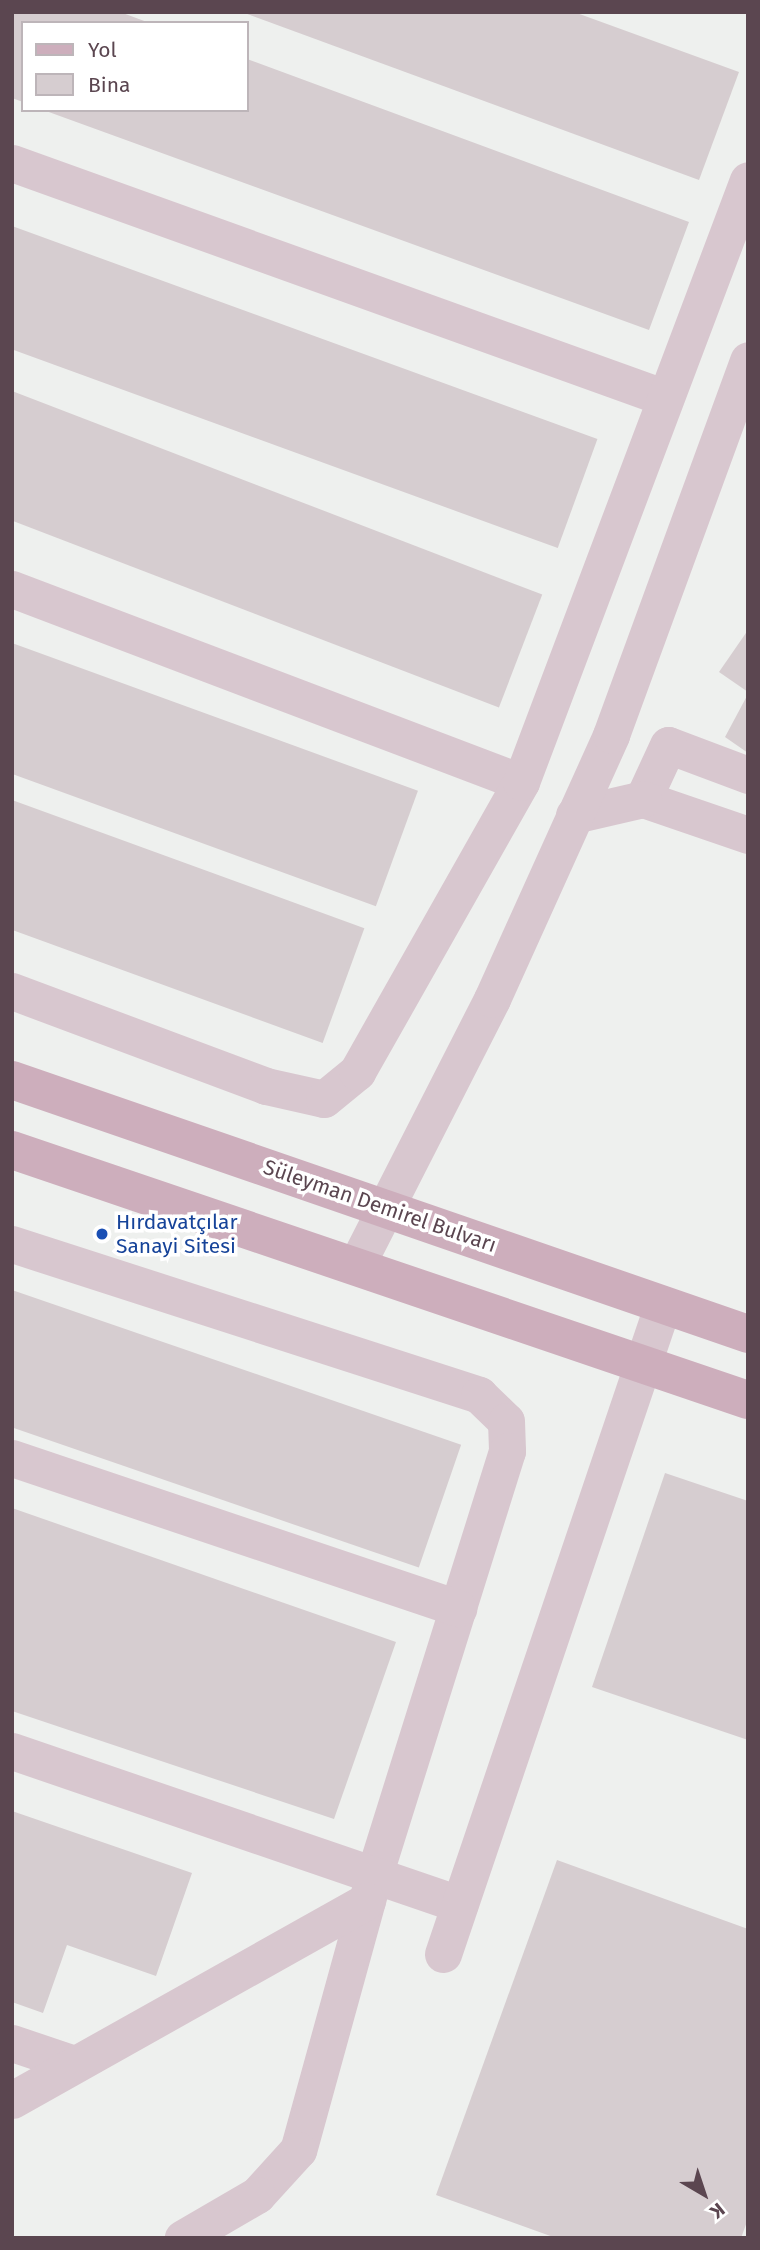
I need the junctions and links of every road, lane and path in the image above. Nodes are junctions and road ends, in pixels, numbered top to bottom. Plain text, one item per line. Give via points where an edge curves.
1 (12, 163) edge
2 (748, 180) edge
3 (748, 360) edge
4 (663, 397) junction
5 (12, 589) edge
6 (622, 703) junction
7 (668, 745) junction
8 (748, 775) edge
9 (522, 782) junction
10 (643, 799) junction
11 (574, 816) junction
12 (748, 835) edge
13 (12, 991) edge
14 (12, 1080) edge
15 (12, 1150) edge
16 (384, 1207) junction
17 (12, 1244) edge
18 (357, 1264) junction
19 (663, 1304) junction
20 (748, 1334) edge
21 (642, 1364) junction
22 (748, 1400) edge
23 (12, 1458) edge
24 (458, 1608) junction
25 (12, 1751) edge
26 (370, 1888) junction
27 (460, 1904) junction
28 (443, 1954) dead end
29 (12, 2043) edge
30 (74, 2064) junction
31 (12, 2100) edge
32 (183, 2238) edge

1 - 4 street
2 - 4 street
3 - 6 street
4 - 9 street
5 - 9 street
6 - 7 street
6 - 11 street
7 - 8 street
7 - 10 street
9 - 13 street via 357,1072 324,1099 265,1086
10 - 11 street
10 - 12 street
11 - 16 street via 492,999
14 - 16 main road, Süleyman Demirel Bulvarı
15 - 18 main road
16 - 18 street
16 - 19 main road, Süleyman Demirel Bulvarı
17 - 24 street via 479,1395 506,1421 507,1451
18 - 21 main road
19 - 20 main road, Süleyman Demirel Bulvarı
19 - 21 street
21 - 22 main road
21 - 27 street
23 - 24 street
24 - 26 street
25 - 26 street
26 - 27 street
26 - 30 street
26 - 32 street via 298,2150 257,2195
27 - 28 street
29 - 30 street
30 - 31 street

